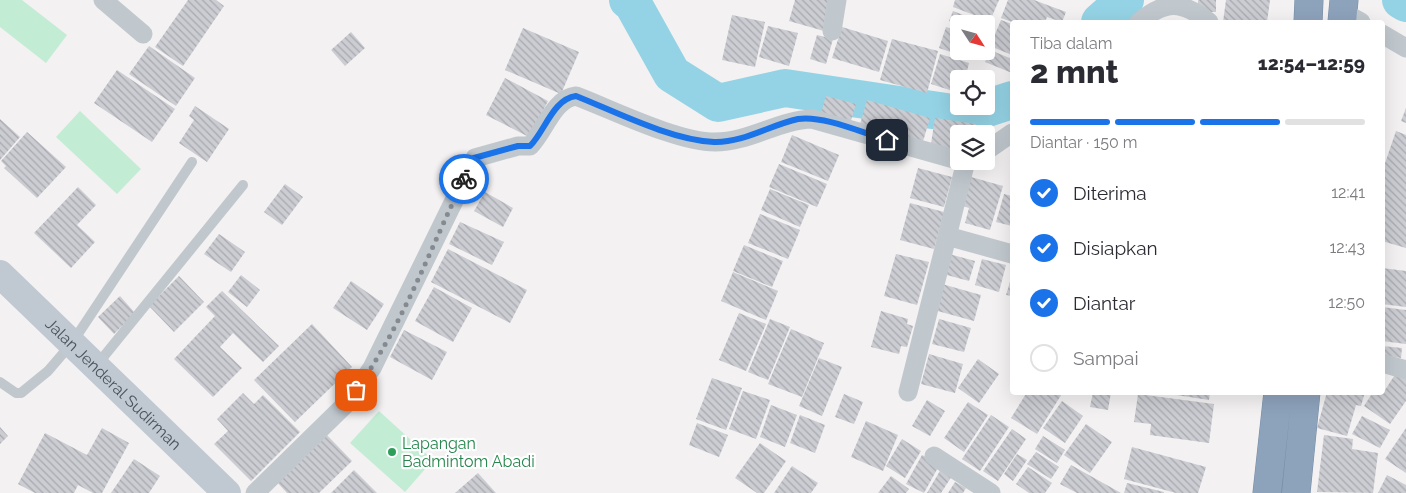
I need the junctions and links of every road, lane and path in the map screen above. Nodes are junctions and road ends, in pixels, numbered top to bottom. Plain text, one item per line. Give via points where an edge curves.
1 (103, 0) edge
2 (837, 0) edge
3 (1309, 0) edge
4 (1141, 20) edge
5 (1206, 20) edge
6 (1308, 20) edge
7 (832, 31) dead end
8 (143, 34) dead end
9 (1385, 36) edge
10 (1406, 48) edge
11 (1010, 134) edge
12 (995, 145) edge
13 (950, 158) edge
14 (192, 162) dead end
15 (964, 170) edge
16 (242, 185) dead end
17 (947, 236) junction
18 (1010, 253) edge
19 (0, 274) edge
20 (72, 343) junction
21 (1385, 364) edge
22 (96, 366) junction
23 (1406, 370) edge
24 (0, 382) edge
25 (908, 392) dead end
26 (1278, 395) edge
27 (1306, 395) edge
28 (934, 456) dead end
29 (227, 493) edge
30 (255, 493) edge
31 (992, 493) edge
32 (1267, 493) edge
33 (1296, 493) edge

1 - 8 street
2 - 7 street
3 - 6 highway
4 - 5 street via 1155,7 1168,2 1189,6
9 - 10 street
11 - 12 street
13 - 30 street via 812,119 798,119 757,134 715,142 686,138 576,96 568,97 530,146 518,146 474,158 372,368 348,402
14 - 20 lane
15 - 17 street
16 - 22 lane
17 - 18 street
17 - 25 street
19 - 20 street, Jalan Jenderal Sudirman
20 - 22 street, Jalan Jenderal Sudirman
20 - 24 lane via 48,371 22,393 16,393
21 - 23 street
22 - 29 street, Jalan Jenderal Sudirman
26 - 32 highway
27 - 33 highway
28 - 31 street

